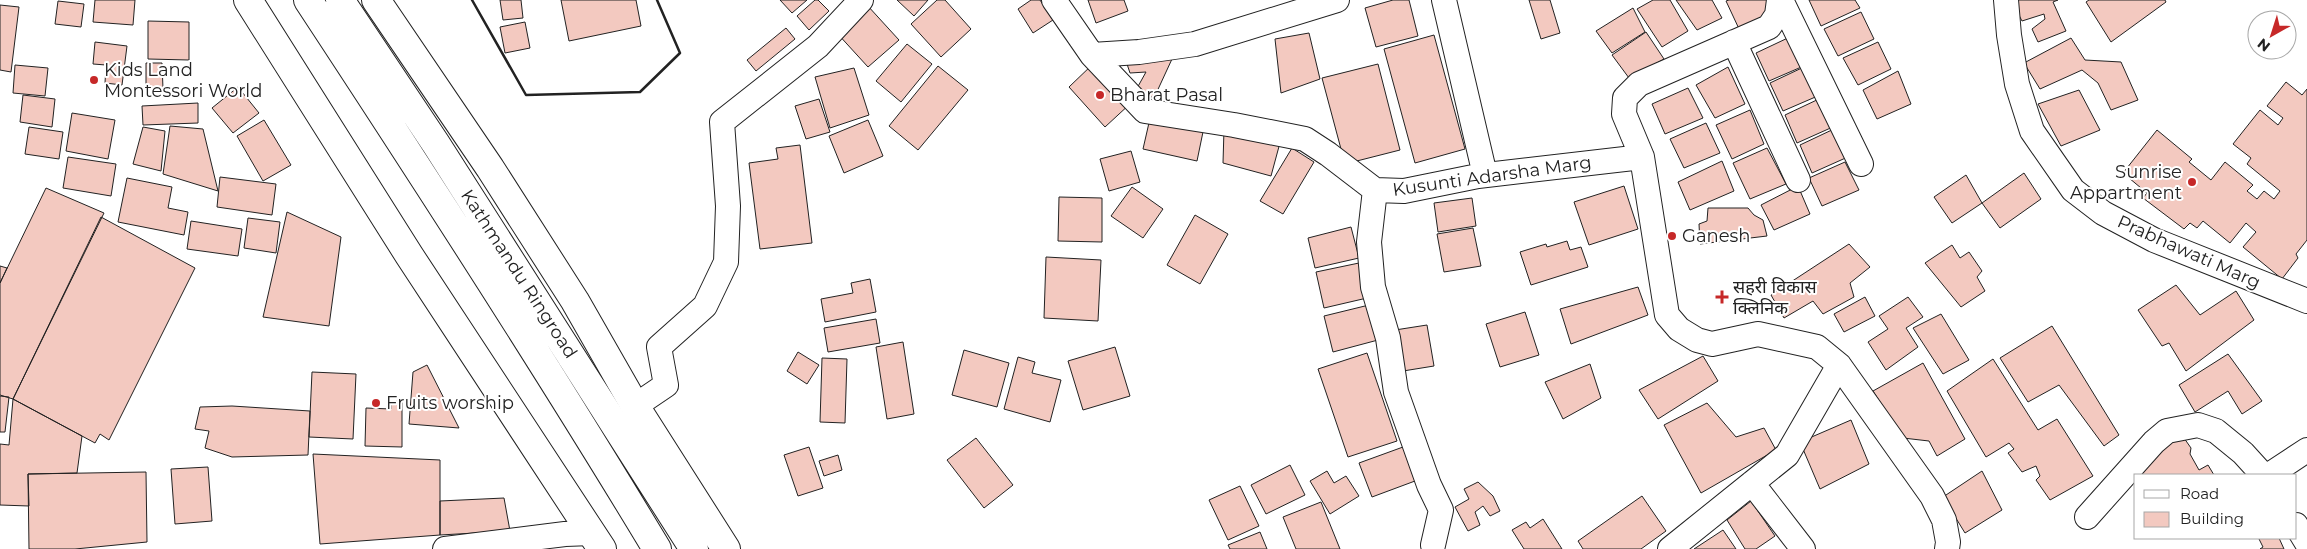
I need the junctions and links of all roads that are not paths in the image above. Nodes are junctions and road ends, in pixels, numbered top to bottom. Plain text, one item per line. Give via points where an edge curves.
1 (248, 0) edge
2 (308, 0) edge
3 (340, 0) edge
4 (376, 0) edge
5 (861, 0) edge
6 (1054, 0) edge
7 (1337, 0) edge
8 (1444, 0) edge
9 (1780, 0) edge
10 (2006, 0) edge
11 (1734, 42) junction
12 (1092, 55) junction
13 (1642, 157) junction
14 (1861, 164) dead end
15 (1485, 175) junction
16 (1798, 180) dead end
17 (1375, 190) junction
18 (2307, 302) edge
19 (1839, 366) junction
20 (635, 406) junction
21 (2307, 450) edge
22 (2262, 474) edge
23 (2271, 474) edge
24 (1752, 484) junction
25 (2087, 517) dead end
26 (2297, 527) edge
27 (597, 541) edge
28 (2307, 542) edge
29 (1437, 545) edge
30 (445, 549) edge
31 (657, 549) edge
32 (694, 549) edge
33 (726, 549) edge
34 (1670, 549) edge
35 (1803, 549) edge
36 (1947, 549) edge

1 - 27 main road via 409,255
2 - 31 main road, Kathmandu Ringroad via 572,408
3 - 32 main road, Kathmandu Ringroad via 441,152
4 - 20 main road via 485,160 564,284
5 - 20 street via 818,46 722,122 728,206 726,262 705,306 659,347 666,385
6 - 12 street, Kusunti Adarsha Marg
7 - 12 street via 1195,44
8 - 15 street
9 - 11 street via 1777,15 1769,26
9 - 14 street
10 - 18 street, Prabhawati Marg via 2017,84 2032,131 2073,190 2103,213 2154,240
11 - 13 street via 1639,84 1625,98 1624,114
11 - 16 street
12 - 17 street, Kusunti Adarsha Marg via 1145,111 1234,124 1305,139
13 - 15 street, Kusunti Adarsha Marg
13 - 19 street via 1667,315 1679,329 1697,340 1712,344 1758,334 1817,347
15 - 17 street, Kusunti Adarsha Marg via 1404,191
17 - 29 street via 1370,242 1373,287 1388,338 1396,392 1441,510
19 - 24 street via 1787,455
19 - 36 street via 1932,496 1944,520
20 - 33 main road
21 - 23 street
22 - 25 street via 2216,431 2198,425 2167,431
24 - 34 street
24 - 35 street
26 - 28 street
27 - 30 street via 565,534

